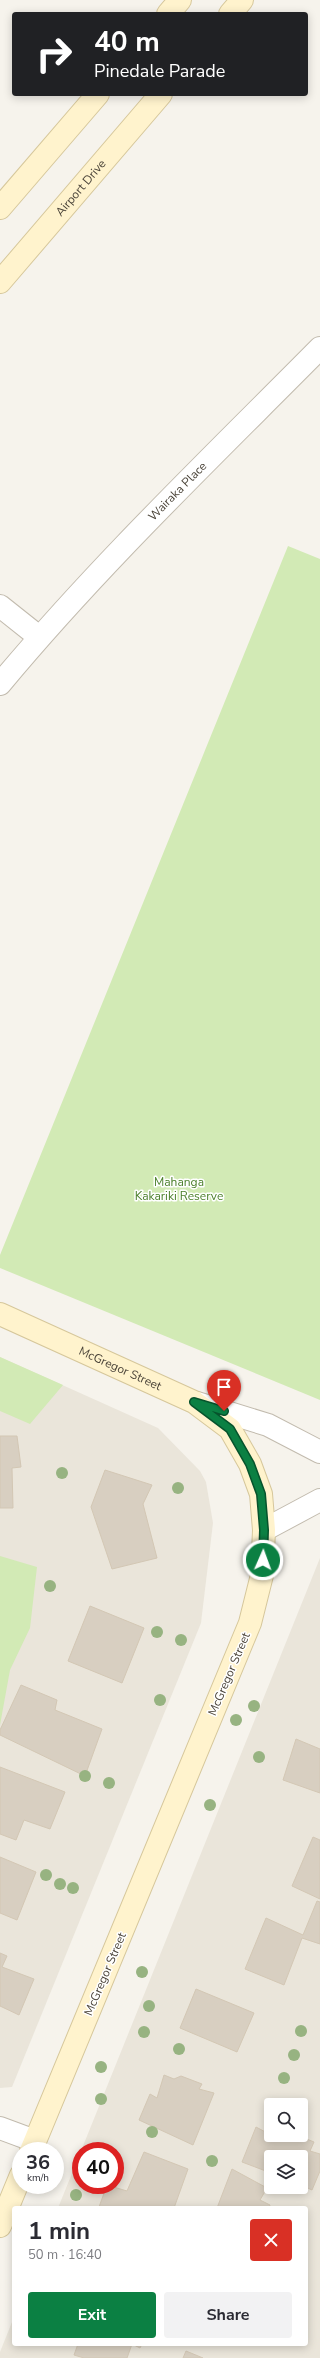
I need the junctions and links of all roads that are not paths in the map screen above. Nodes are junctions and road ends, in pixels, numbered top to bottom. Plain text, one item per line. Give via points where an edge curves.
1 (180, 0) edge
2 (242, 0) edge
3 (170, 12) edge
4 (232, 12) edge
5 (96, 96) edge
6 (159, 96) edge
7 (0, 208) edge
8 (0, 282) edge
9 (320, 348) edge
10 (0, 606) edge
11 (39, 637) junction
12 (0, 684) edge
13 (0, 1314) edge
14 (194, 1402) junction
15 (320, 1452) edge
16 (320, 1500) edge
17 (264, 1530) junction
18 (0, 2128) edge
19 (26, 2142) edge
20 (35, 2142) edge
21 (13, 2194) edge
22 (0, 2226) edge

1 - 3 street
2 - 4 street
5 - 7 street
6 - 8 street, Airport Drive
9 - 11 street, Wairaka Place via 162,507
10 - 11 street
11 - 12 street, Wairaka Place
13 - 14 street, McGregor Street
14 - 15 street via 268,1425
14 - 17 street, McGregor Street via 230,1429 250,1464 261,1494
16 - 17 street
17 - 20 street, McGregor Street via 262,1575 250,1622
18 - 19 street
21 - 22 street

